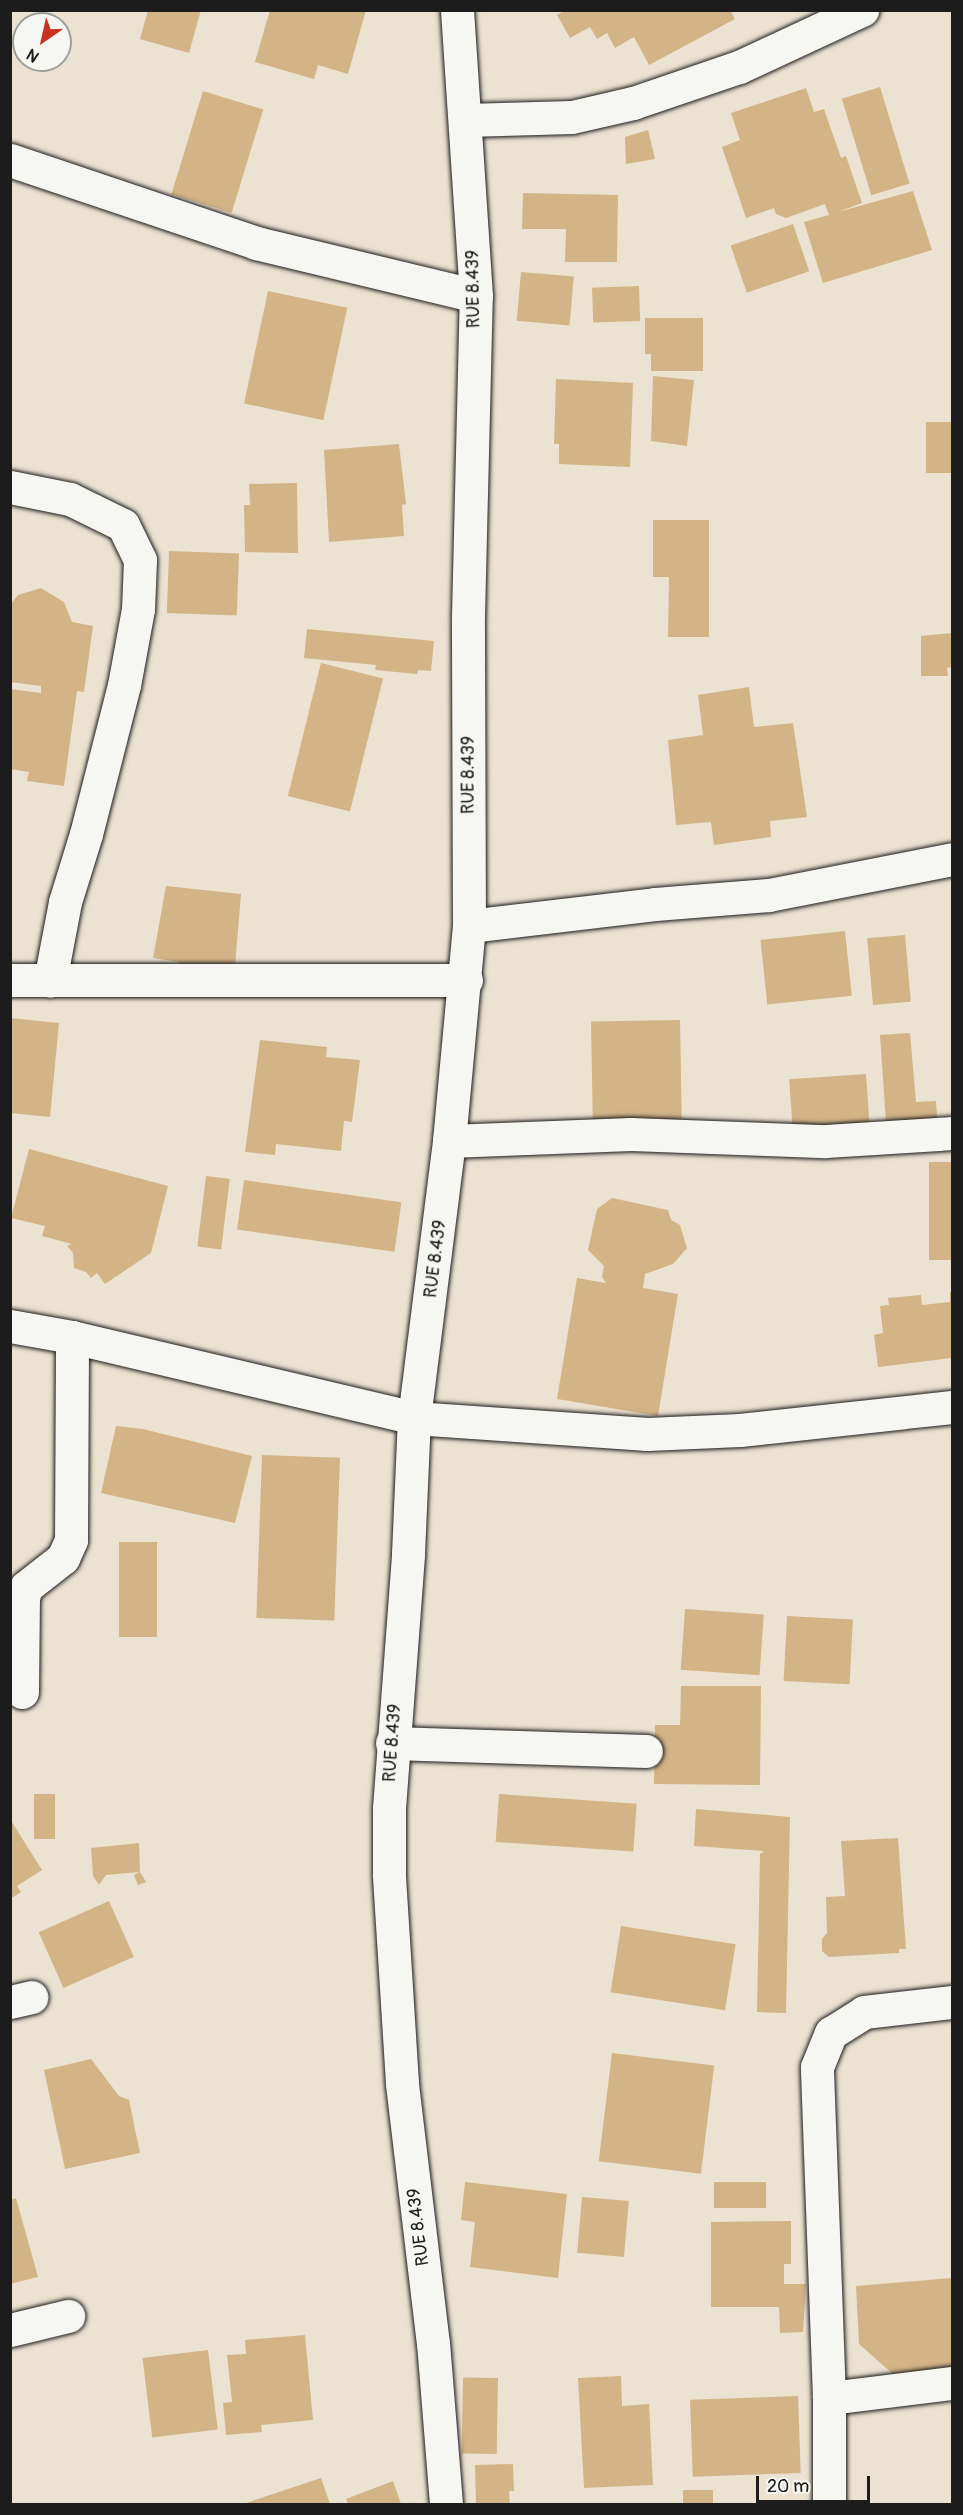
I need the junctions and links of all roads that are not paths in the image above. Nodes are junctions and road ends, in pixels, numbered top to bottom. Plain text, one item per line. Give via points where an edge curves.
1 (458, 10) edge
2 (862, 10) edge
3 (466, 120) junction
4 (10, 160) edge
5 (476, 296) junction
6 (10, 487) edge
7 (952, 859) edge
8 (469, 926) junction
9 (10, 980) edge
10 (466, 980) junction
11 (51, 981) junction
12 (952, 1133) edge
13 (449, 1141) junction
14 (10, 1326) edge
15 (72, 1337) junction
16 (952, 1407) edge
17 (414, 1418) junction
18 (22, 1692) dead end
19 (392, 1743) junction
20 (646, 1751) dead end
21 (952, 2002) edge
22 (68, 2316) dead end
23 (10, 2330) edge
24 (952, 2383) edge
25 (829, 2398) junction
26 (446, 2505) edge
27 (830, 2505) edge

1 - 3 street, RUE 8.439
2 - 3 street via 739,67 633,104 572,117
3 - 5 street, RUE 8.439
4 - 5 street via 256,243
5 - 8 street, RUE 8.439 via 468,616
6 - 11 street via 70,499 123,525 140,560 138,609 124,685 65,902
7 - 8 street via 769,895
8 - 10 street, RUE 8.439
9 - 11 street
10 - 11 street
10 - 13 street, RUE 8.439
12 - 13 street via 826,1141 631,1134
13 - 17 street, RUE 8.439
14 - 15 street
15 - 17 street
15 - 18 street via 71,1540 63,1558 26,1587
16 - 17 street via 740,1430 647,1434
17 - 19 street, RUE 8.439 via 408,1554
19 - 20 street
19 - 26 street, RUE 8.439 via 389,1875 401,2071 433,2344
21 - 25 street via 864,2012 831,2033 817,2067
22 - 23 street
24 - 25 street
25 - 27 street

